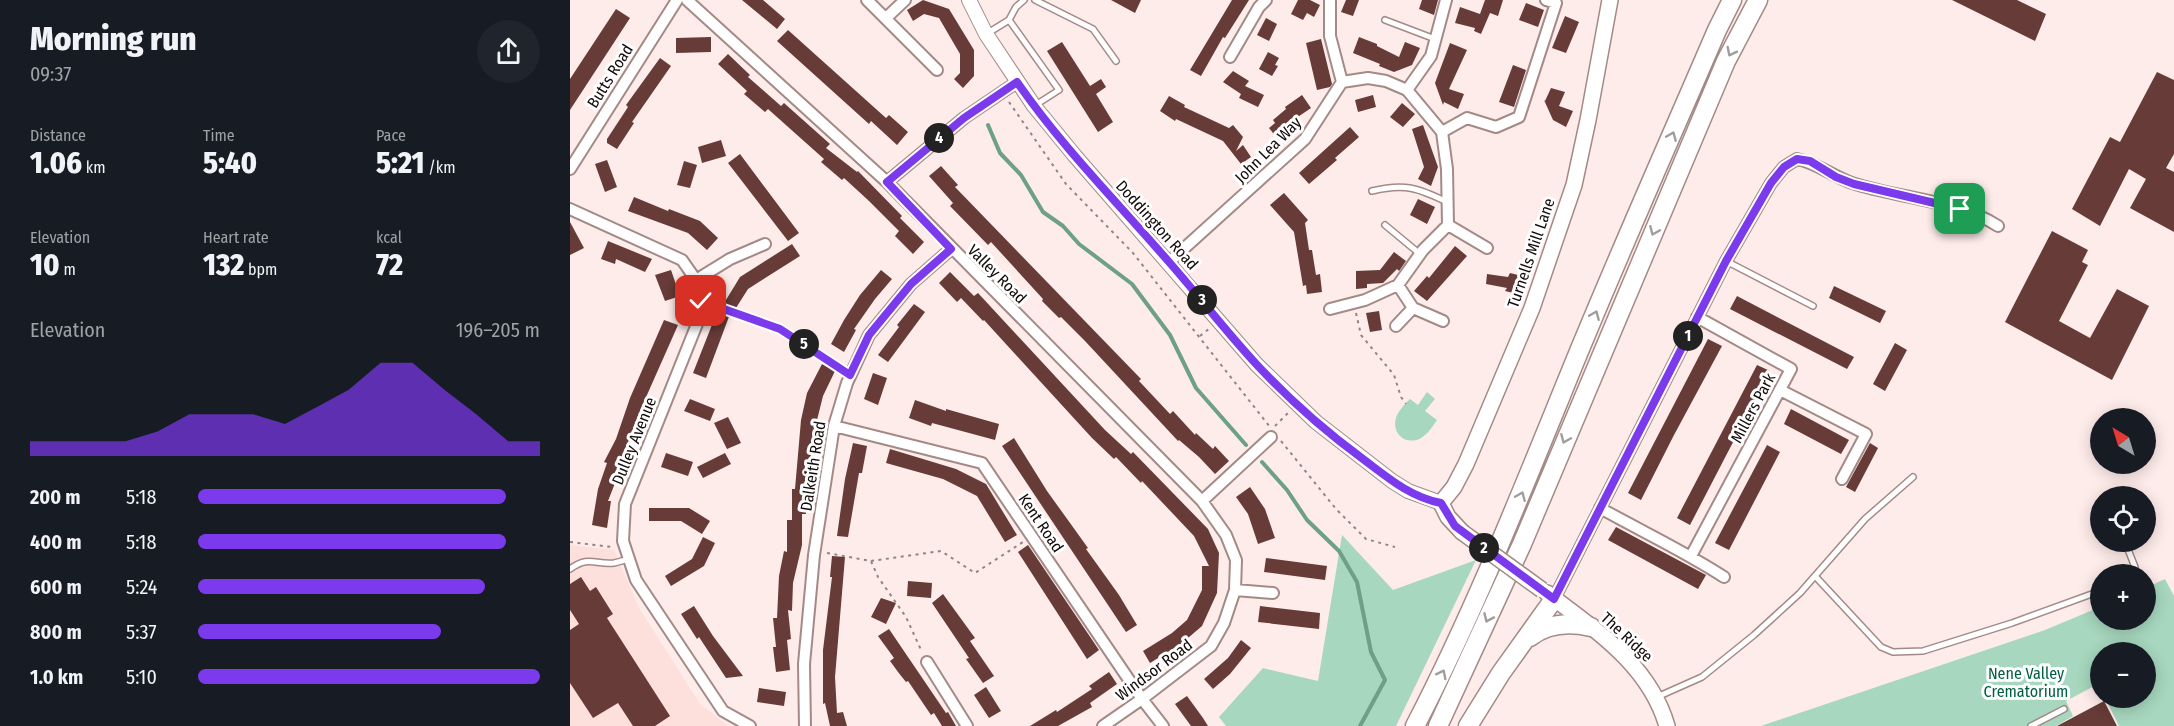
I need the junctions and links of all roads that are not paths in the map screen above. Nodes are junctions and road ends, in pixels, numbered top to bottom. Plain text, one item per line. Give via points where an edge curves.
1 (677, 0) edge
2 (687, 0) edge
3 (867, 0) edge
4 (905, 0) edge
5 (969, 0) edge
6 (1024, 0) edge
7 (1035, 0) edge
8 (1266, 0) edge
9 (1330, 0) edge
10 (1446, 0) edge
11 (1546, 0) edge
12 (1610, 0) edge
13 (1732, 0) edge
14 (1758, 0) edge
15 (886, 18) junction
16 (1010, 20) junction
17 (1385, 20) dead end
18 (986, 34) junction
19 (1435, 39) junction
20 (1230, 57) dead end
21 (1116, 61) dead end
22 (937, 70) dead end
23 (1017, 82) junction
24 (1342, 82) junction
25 (1407, 90) junction
26 (1034, 106) junction
27 (1442, 132) junction
28 (570, 169) edge
29 (887, 182) junction
30 (1372, 191) dead end
31 (1447, 202) junction
32 (570, 209) edge
33 (1385, 225) dead end
34 (1448, 225) junction
35 (1998, 226) dead end
36 (765, 244) dead end
37 (1487, 248) dead end
38 (951, 249) junction
39 (1420, 254) junction
40 (1726, 261) junction
41 (1169, 262) junction
42 (696, 280) junction
43 (1398, 285) junction
44 (1813, 306) dead end
45 (1413, 308) junction
46 (1329, 309) dead end
47 (1697, 317) junction
48 (1443, 321) dead end
49 (1396, 326) dead end
50 (1780, 390) junction
51 (834, 426) junction
52 (1275, 438) road end
53 (1912, 477) dead end
54 (1842, 478) dead end
55 (1203, 501) junction
56 (1441, 503) junction
57 (1600, 508) junction
58 (627, 554) junction
59 (1691, 556) junction
60 (570, 569) edge
61 (1815, 576) junction
62 (1724, 577) dead end
63 (1235, 590) junction
64 (1273, 593) dead end
65 (1548, 595) junction
66 (2090, 595) edge
67 (1591, 627) junction
68 (1524, 641) junction
69 (927, 662) road end
70 (1655, 698) junction
71 (1142, 699) junction
72 (2064, 709) dead end
73 (750, 726) edge
74 (805, 726) edge
75 (967, 726) edge
76 (1103, 726) edge
77 (1163, 726) edge
78 (1415, 726) edge
79 (1438, 726) edge
80 (1468, 726) edge
81 (1667, 726) edge
82 (2031, 726) edge

1 - 28 street, Butts Road
2 - 29 street, Valley Road
3 - 15 street
4 - 15 street
5 - 18 street, Doddington Road
6 - 16 lane
7 - 21 lane via 1094,29
8 - 20 street
9 - 24 street via 1330,36
10 - 19 street
11 - 27 street via 1556,3 1519,117 1496,127 1467,118
12 - 56 main road, Turnells Mill Lane via 1567,207 1532,308 1487,416 1454,487
78 -> 13 highway via 1493,560
14 -> 79 highway via 1726,61 1521,544
15 - 22 street
16 - 18 lane
16 - 26 lane via 1059,90
17 - 19 lane
18 - 23 street, Doddington Road
19 - 25 street via 1431,56
23 - 26 street, Doddington Road
23 - 29 street via 964,118
24 - 25 street via 1368,78
24 - 41 street, John Lea Way via 1305,139
25 - 27 street
26 - 41 street, Doddington Road
27 - 31 street
29 - 38 street, Valley Road
30 - 31 lane via 1407,186
31 - 34 street
32 - 42 street via 682,260
33 - 39 lane
34 - 37 street
34 - 39 street
35 - 40 street via 1960,209 1854,184 1810,161 1797,159 1771,183
36 - 42 street
38 - 51 street, Dalkeith Road via 911,284 869,335 850,375
38 - 55 street, Valley Road
39 - 43 street
40 - 44 lane
40 - 47 street
41 - 56 street, Doddington Road via 1257,366 1296,404 1392,481
42 - 58 street, Dulley Avenue via 705,304 625,504 623,541
43 - 45 street
43 - 46 street via 1365,300
45 - 48 street
45 - 49 street
47 - 50 street, Millers Park via 1791,369
47 - 57 street
50 - 54 street via 1866,434
50 - 59 street, Millers Park
51 - 71 street, Kent Road via 982,462
51 - 74 street, Dalkeith Road via 815,550 804,664
52 - 55 street
53 - 61 lane via 1866,519
55 - 63 street, Windsor Road via 1227,534 1236,560
56 - 65 main road, The Ridge, bridge via 1462,532
57 - 59 street
57 - 65 street
58 - 60 lane via 613,563 580,561
58 - 73 street, Dulley Avenue via 636,580 723,711
59 - 62 street
61 - 66 lane via 1881,647 1893,652 1923,651
61 - 70 lane via 1715,667 1688,685
63 - 64 street
63 - 71 street, Windsor Road via 1211,646
65 - 67 main road, The Ridge
65 - 68 highway
67 - 68 highway via 1559,624
67 - 70 main road, The Ridge via 1629,659
68 - 80 highway
69 - 75 street
70 - 81 main road, The Ridge
71 - 76 street, Windsor Road
71 - 77 street, Kent Road
72 - 82 lane

